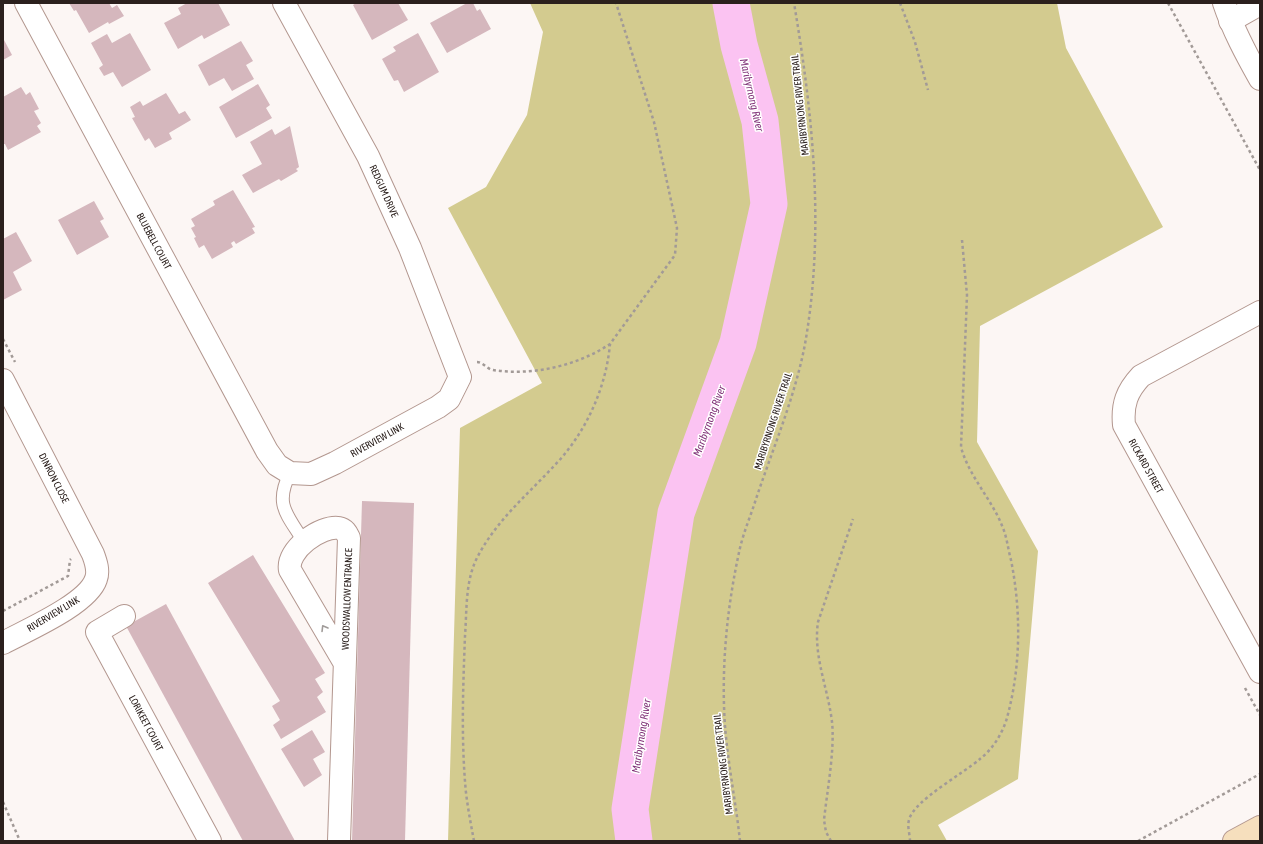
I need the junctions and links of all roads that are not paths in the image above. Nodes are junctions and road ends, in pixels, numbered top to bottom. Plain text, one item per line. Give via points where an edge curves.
1 (26, 3) edge
2 (284, 3) edge
3 (1260, 4) edge
4 (1227, 12) edge
5 (1260, 79) edge
6 (1260, 312) edge
7 (3, 380) edge
8 (456, 388) joint
9 (290, 473) junction
10 (304, 542) junction
11 (97, 578) joint
12 (124, 616) dead end
13 (3, 643) edge
14 (344, 662) junction
15 (1260, 672) edge
16 (1260, 827) edge
17 (210, 841) edge
18 (339, 841) edge
19 (1234, 841) edge

1 - 9 street, BLUEBELL COURT via 267,451 277,466
2 - 8 street, REDGUM DRIVE via 368,156 410,248 460,377
3 - 4 street
4 - 5 street
6 - 15 street, RICKARD STREET via 1141,376 1127,395 1123,413 1124,425
7 - 11 street, DINRON CLOSE via 94,554
8 - 9 street, RIVERVIEW LINK via 449,399 438,407 335,463 311,474
9 - 10 lane via 283,488 281,501
14 -> 10 street, WOODSWALLOW ENTRANCE via 290,570 288,563 291,556
10 - 14 street, WOODSWALLOW ENTRANCE via 327,530 338,528 345,531 349,538
11 - 13 street, RIVERVIEW LINK via 89,592 67,608
12 - 17 street, LORIKEET COURT via 97,632
14 - 18 street, WOODSWALLOW ENTRANCE
16 - 19 street

